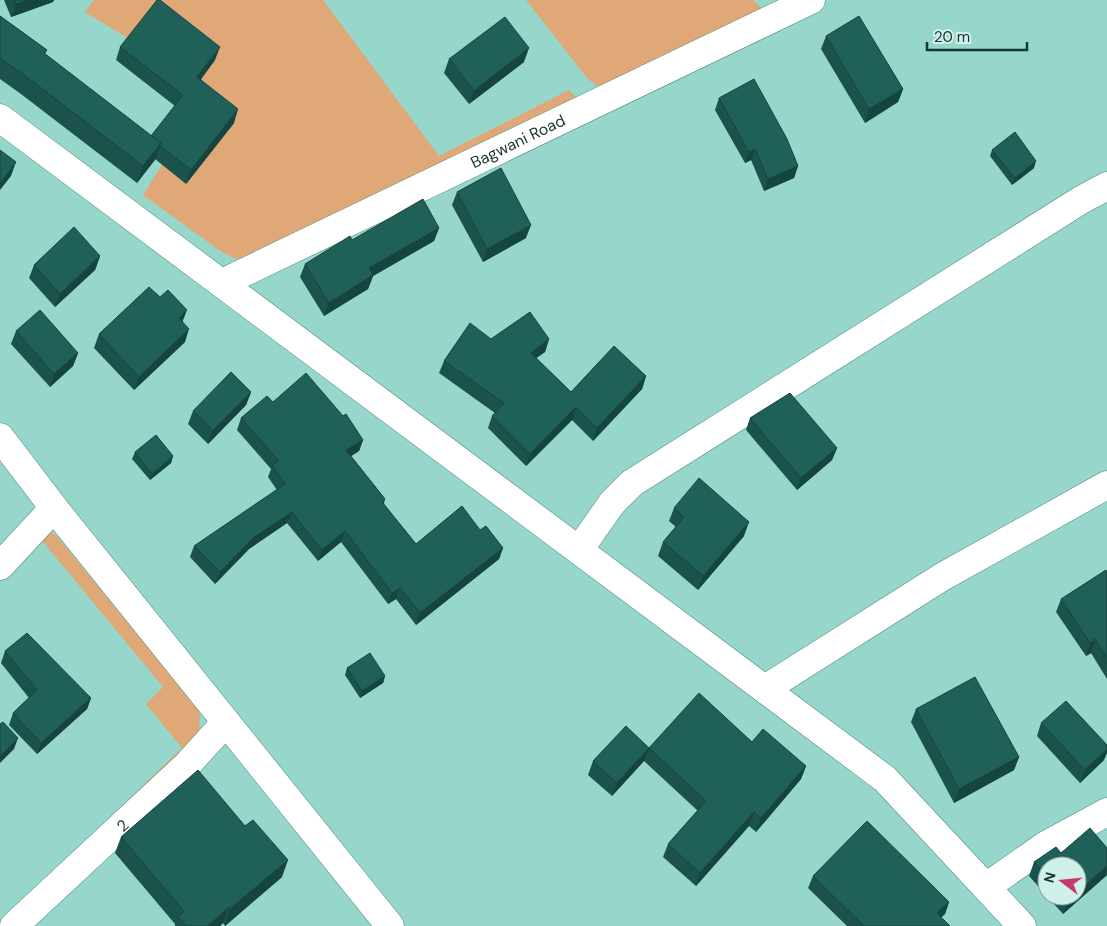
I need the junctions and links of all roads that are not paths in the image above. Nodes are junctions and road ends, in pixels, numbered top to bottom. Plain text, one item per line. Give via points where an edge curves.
1 (811, 0) edge
2 (0, 118) edge
3 (1107, 186) edge
4 (222, 283) junction
5 (0, 436) edge
6 (1107, 484) edge
7 (54, 508) junction
8 (579, 550) junction
9 (0, 566) edge
10 (765, 689) junction
11 (226, 722) junction
12 (1107, 812) edge
13 (986, 887) junction
14 (14, 926) edge
15 (390, 926) edge
16 (1022, 926) edge

1 - 4 street, Bagwani Road
2 - 4 street
3 - 8 street via 632,482 612,503
4 - 8 street
5 - 7 street
6 - 10 street via 942,577
7 - 9 street
7 - 11 street
8 - 10 street
10 - 13 street via 885,779
11 - 14 street, 2 via 187,765
11 - 15 street
12 - 13 street via 1046,845
13 - 16 street

